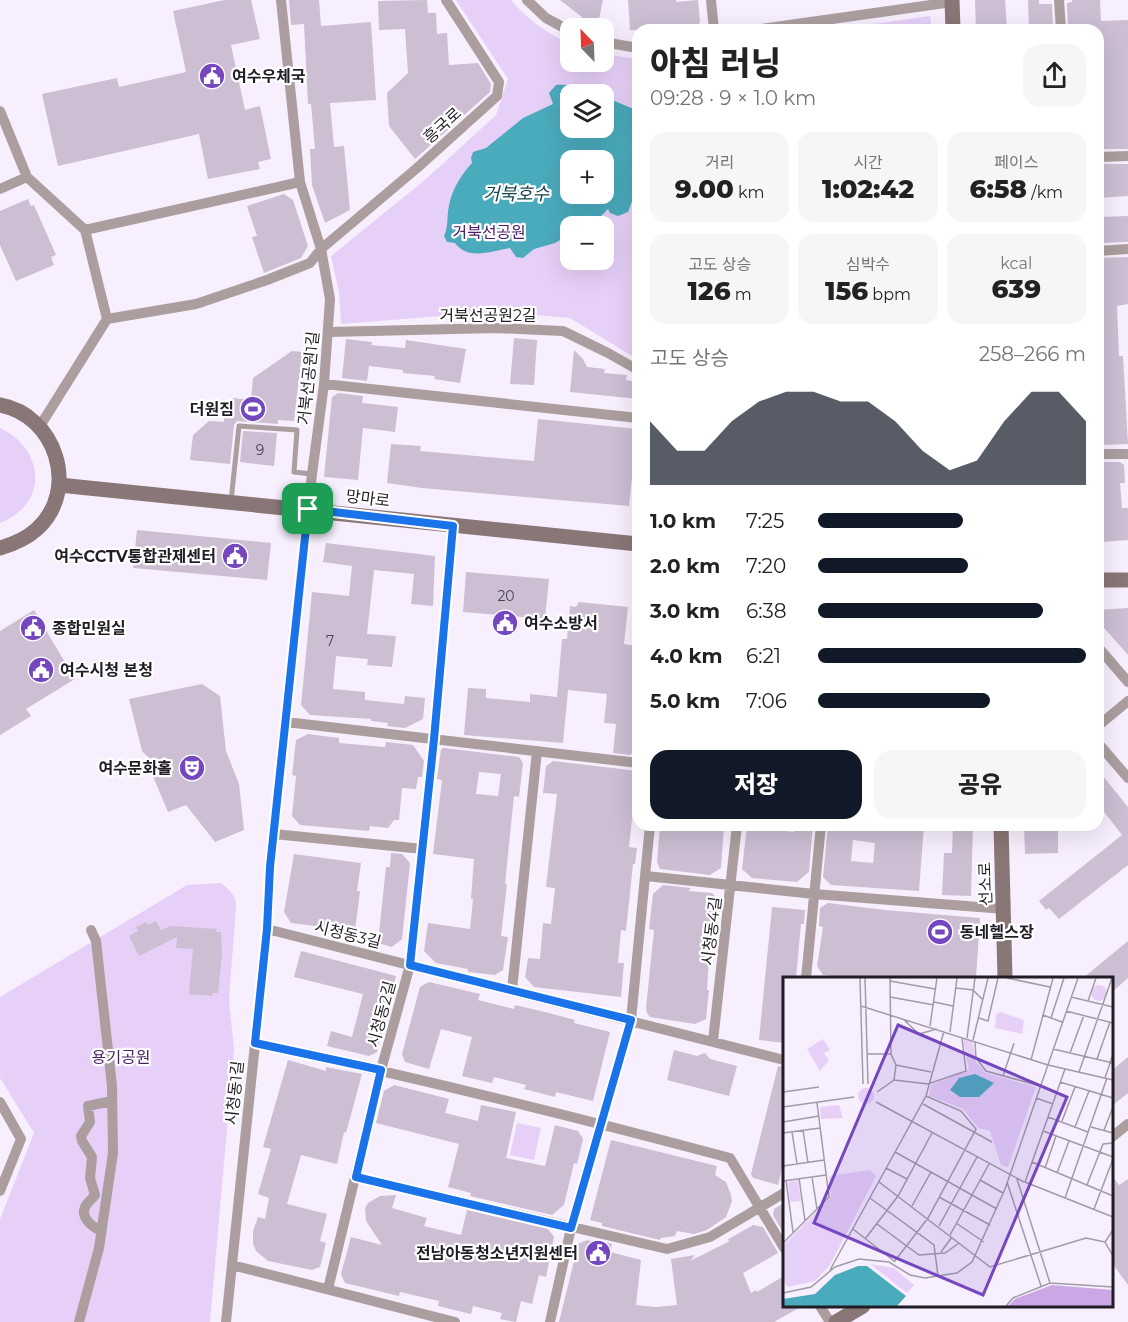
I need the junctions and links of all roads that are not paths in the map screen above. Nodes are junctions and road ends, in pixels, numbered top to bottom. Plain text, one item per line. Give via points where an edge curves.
1 (280, 0) edge
2 (446, 0) edge
3 (527, 0) edge
4 (711, 0) edge
5 (1059, 0) edge
6 (952, 1) edge
7 (713, 24) edge
8 (795, 24) edge
9 (953, 24) edge
10 (1061, 24) edge
11 (560, 26) edge
12 (614, 44) edge
13 (632, 47) edge
14 (0, 111) edge
15 (1128, 156) edge
16 (1104, 157) edge
17 (27, 177) junction
18 (300, 182) junction
19 (0, 189) edge
20 (85, 230) junction
21 (321, 249) junction
22 (1128, 249) edge
23 (1104, 251) edge
24 (107, 319) junction
25 (329, 332) junction
26 (632, 367) edge
27 (324, 384) junction
28 (0, 405) edge
29 (632, 417) edge
30 (40, 426) junction
31 (1104, 454) edge
32 (1128, 454) edge
33 (312, 474) junction
34 (59, 485) junction
35 (231, 501) junction
36 (308, 509) junction
37 (453, 526) junction
38 (632, 543) edge
39 (0, 549) edge
40 (1104, 580) edge
41 (1128, 580) edge
42 (1104, 654) edge
43 (1128, 682) edge
44 (1128, 701) edge
45 (1104, 721) edge
46 (285, 722) junction
47 (434, 739) junction
48 (1104, 750) edge
49 (537, 751) junction
50 (632, 762) edge
51 (1128, 778) edge
52 (650, 831) edge
53 (736, 831) edge
54 (820, 831) edge
55 (1001, 831) edge
56 (274, 834) junction
57 (423, 849) junction
58 (646, 876) junction
59 (731, 885) junction
60 (814, 894) junction
61 (1004, 909) junction
62 (267, 929) junction
63 (91, 930) dead end
64 (410, 965) junction
65 (806, 977) edge
66 (1005, 977) edge
67 (512, 990) junction
68 (631, 1020) junction
69 (713, 1041) junction
70 (255, 1043) junction
71 (783, 1060) edge
72 (381, 1070) junction
73 (112, 1101) junction
74 (0, 1102) edge
75 (600, 1123) junction
76 (1128, 1124) edge
77 (1113, 1136) edge
78 (356, 1177) junction
79 (0, 1191) edge
80 (783, 1193) edge
81 (760, 1208) junction
82 (571, 1228) junction
83 (101, 1232) junction
84 (783, 1246) edge
85 (232, 1265) junction
86 (328, 1289) junction
87 (821, 1307) edge
88 (859, 1307) edge
89 (79, 1322) edge
90 (226, 1322) edge
91 (455, 1322) edge
92 (550, 1322) edge
93 (830, 1322) edge
94 (836, 1322) edge

1 - 18 street, 거북선공원1길
2 - 21 street, 흥국로 via 499,82 497,96
3 - 11 street
4 - 7 street
5 - 10 street
6 - 8 street
6 - 9 street
12 - 13 street
14 - 17 street
15 - 16 street
17 - 19 street
17 - 20 street
18 - 20 street
18 - 21 street, 거북선공원1길
20 - 24 street
21 - 24 street via 310,263 206,300
21 - 25 street, 거북선공원1길 via 330,299
22 - 23 street
24 - 30 street
25 - 26 street, 거북선공원2길 via 496,328 563,332
25 - 27 street, 거북선공원1길
27 - 29 street
27 - 33 street, 거북선공원1길
28 - 30 street
30 - 34 street via 56,455
31 - 32 street
33 - 35 lane via 294,472 297,430 239,426
33 - 36 street, 거북선공원1길
34 - 35 street, 망마로
34 - 39 street via 52,508 38,528
35 - 36 street, 망마로
36 - 37 street, 망마로
36 - 46 street, 시청동1길
37 - 38 street, 망마로
37 - 47 street, 시청동2길
40 - 41 street
42 - 43 street
44 - 45 street
46 - 47 street
46 - 56 street, 시청동1길
47 - 49 street
47 - 57 street, 시청동2길
48 - 51 street
49 - 50 street
49 - 67 street
52 - 58 street
53 - 59 street, 시청동4길
54 - 60 street
55 - 61 street, 선소로
56 - 57 street
56 - 62 street, 시청동1길
57 - 64 street, 시청동2길
58 - 59 street
58 - 68 street
59 - 60 street
59 - 69 street, 시청동4길
60 - 61 street
60 - 65 street
61 - 66 street, 선소로
62 - 64 street, 시청동3길
62 - 70 street, 시청동1길
63 - 73 street via 96,941
64 - 67 street, 시청동3길
64 - 72 street, 시청동2길
67 - 68 street, 시청동3길
68 - 69 street, 시청동3길
68 - 75 street
69 - 71 street, 시청동3길
70 - 72 street
70 - 85 street, 시청동1길
72 - 75 street
72 - 78 street, 시청동2길
73 - 83 street via 113,1153
73 - 83 street via 88,1106 90,1122 81,1136 92,1157 90,1178 95,1195 84,1211 86,1219
74 - 79 street via 21,1139
75 - 81 street via 730,1158
75 - 82 street
76 - 77 street
78 - 82 street
78 - 86 street, 시청동2길
80 - 81 street
81 - 82 street via 710,1237 667,1250
81 - 84 street
82 - 92 street
83 - 89 street
85 - 86 street
85 - 90 street, 시청동1길
86 - 91 street
87 - 93 street
88 - 94 street

